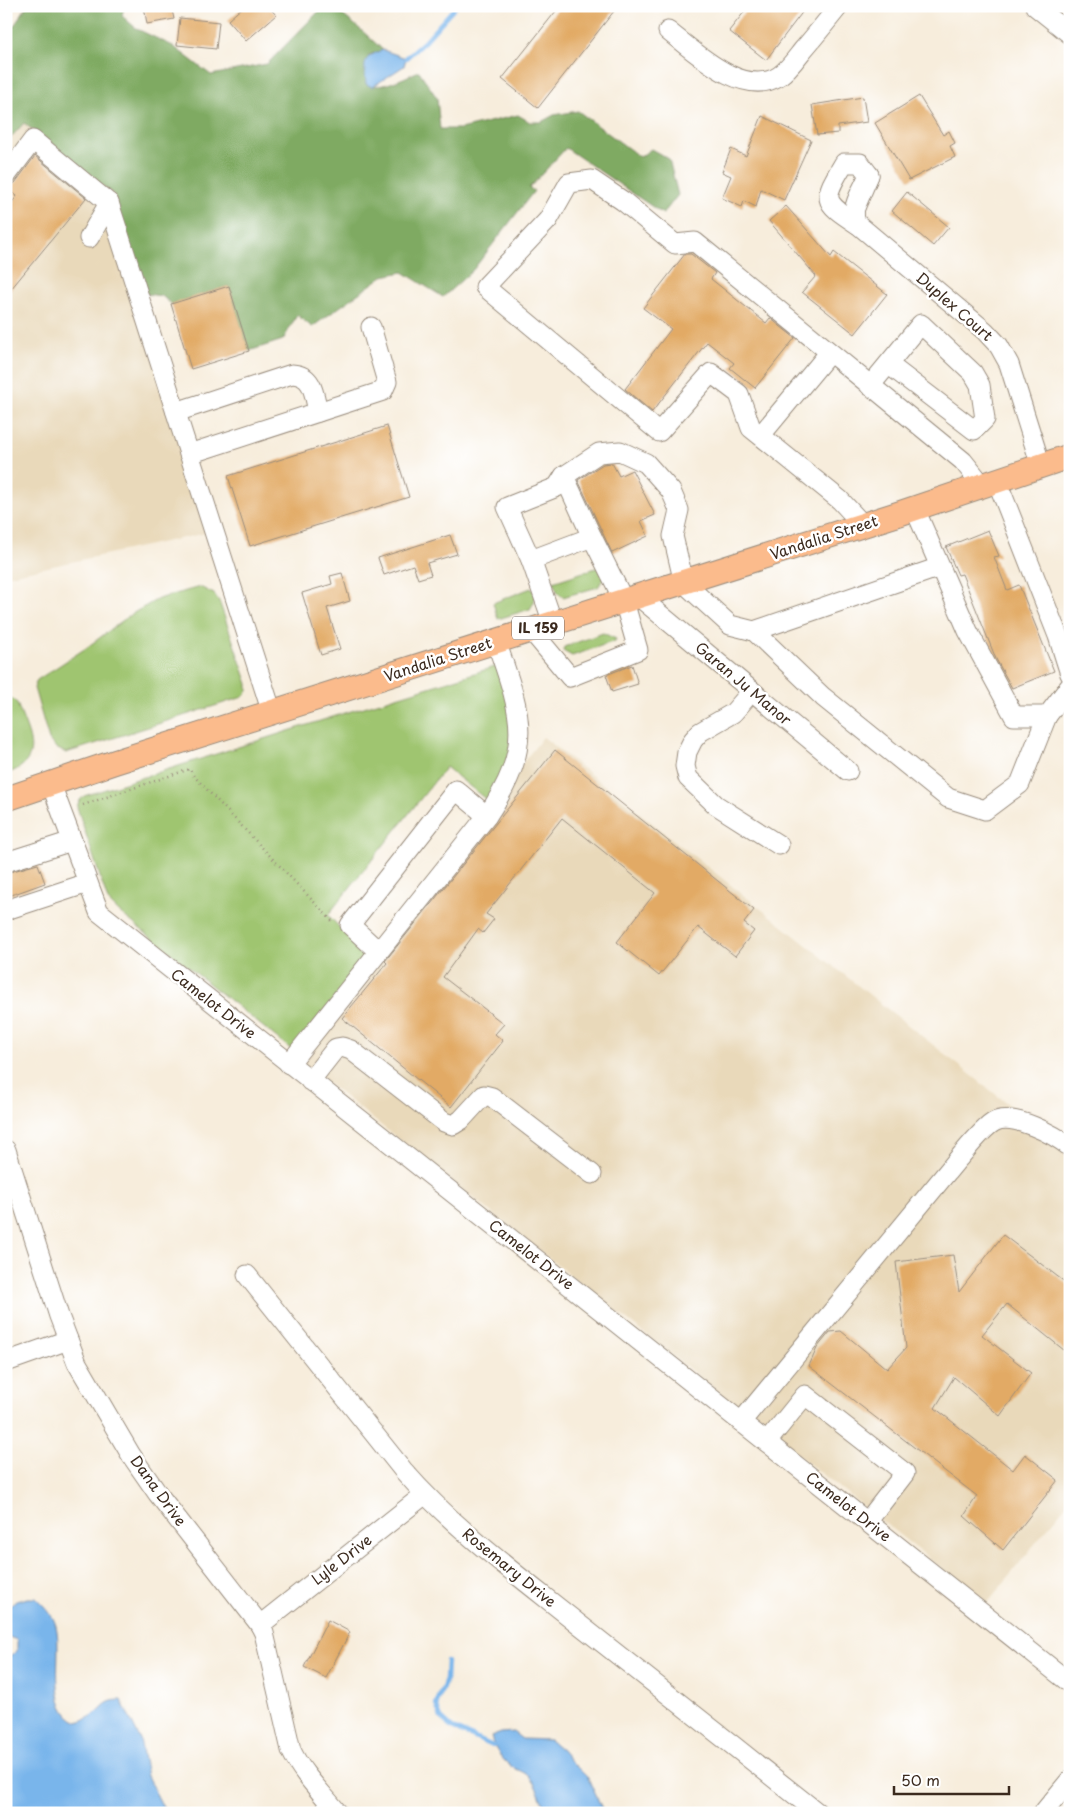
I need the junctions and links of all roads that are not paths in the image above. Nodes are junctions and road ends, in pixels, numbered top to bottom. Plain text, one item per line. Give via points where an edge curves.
1 (839, 6) edge
2 (1034, 6) edge
3 (668, 31) dead end
4 (1070, 34) edge
5 (6, 176) edge
6 (109, 203) junction
7 (857, 224) dead end
8 (89, 238) dead end
9 (371, 327) dead end
10 (829, 353) junction
11 (888, 364) junction
12 (870, 386) junction
13 (176, 412) junction
14 (318, 412) junction
15 (761, 436) junction
16 (189, 454) junction
17 (1070, 456) edge
18 (1041, 466) junction
19 (564, 476) junction
20 (990, 483) junction
21 (915, 509) junction
22 (863, 526) junction
23 (592, 537) junction
24 (531, 560) junction
25 (940, 567) junction
26 (684, 582) junction
27 (631, 599) junction
28 (553, 623) junction
29 (531, 630) junction
30 (754, 631) junction
31 (496, 642) junction
32 (1070, 674) edge
33 (1070, 686) edge
34 (752, 691) junction
35 (272, 713) junction
36 (1047, 716) junction
37 (848, 771) dead end
38 (51, 784) junction
39 (6, 799) edge
40 (487, 816) junction
41 (72, 840) junction
42 (779, 845) dead end
43 (6, 862) edge
44 (88, 883) junction
45 (6, 910) edge
46 (378, 951) junction
47 (289, 1064) junction
48 (310, 1081) junction
49 (1070, 1147) edge
50 (6, 1150) edge
51 (592, 1174) dead end
52 (247, 1275) dead end
53 (68, 1340) junction
54 (6, 1362) edge
55 (741, 1422) junction
56 (767, 1442) junction
57 (424, 1495) junction
58 (867, 1522) junction
59 (260, 1625) junction
60 (1070, 1683) edge
61 (1070, 1780) edge
62 (338, 1813) edge
63 (818, 1813) edge
64 (1043, 1813) edge

1 - 3 street via 791,65 778,77 761,82 721,72
2 - 4 street
5 - 6 street via 33,140
6 - 8 street
6 - 13 street
7 - 18 street, Duplex Court via 985,330 999,346 1010,364
9 - 14 street via 387,382 383,391
10 - 12 street
10 - 15 street
10 - 15 street via 694,242 675,244 624,201 592,180 568,184 548,220 485,287 659,432 711,373 740,394 751,428
11 - 11 street via 920,324 973,373 980,386 985,419 974,430
11 - 12 street
12 - 20 street
13 - 14 street via 292,374 309,380
13 - 16 street
14 - 16 street
15 - 22 street via 840,500
16 - 35 street
17 - 18 main road, Vandalia Street / IL 159
18 - 20 main road, Vandalia Street / IL 159
19 - 23 street
19 - 24 street via 557,487 507,507
19 - 26 street via 599,453 620,451 646,463 671,491 679,510 673,536
20 - 21 main road, Vandalia Street / IL 159
20 - 32 street via 1058,636
21 - 22 main road, Vandalia Street / IL 159
21 - 25 street
22 - 26 main road, Vandalia Street / IL 159
23 - 24 street
23 - 27 street
24 - 28 street
25 - 30 street
25 - 36 street via 968,632 1014,716
26 - 27 main road, Vandalia Street / IL 159
26 - 30 street via 730,625
27 - 28 main road, Vandalia Street / IL 159
27 - 29 street via 638,650 570,677
27 - 34 street, Garan Ju Manor
28 - 29 main road, Vandalia Street / IL 159
29 - 31 main road, Vandalia Street / IL 159
30 - 36 street via 823,697 948,798 985,810 1020,784
31 - 35 main road, Vandalia Street / IL 159
31 - 40 street via 518,706 519,743 510,776
33 - 36 street
34 - 37 street, Garan Ju Manor
34 - 42 street via 733,713 708,726 693,740 685,766 688,778 716,805
35 - 38 main road, Vandalia Street / IL 159
38 - 39 main road, Vandalia Street / IL 159
38 - 41 street, Camelot Drive
40 - 46 street
40 - 46 street via 456,790 350,926
41 - 43 street
41 - 44 street, Camelot Drive
44 - 45 street
44 - 47 street, Camelot Drive via 99,912
46 - 47 street
47 - 48 street, Camelot Drive
48 - 51 street via 336,1048 342,1046 444,1122 453,1125 484,1095 492,1097
48 - 55 street, Camelot Drive
49 - 55 street via 1059,1138 1014,1119 995,1122 958,1159
50 - 53 street, Dana Drive
52 - 57 street, Rosemary Drive
53 - 54 street
53 - 59 street, Dana Drive via 77,1363 131,1455
55 - 56 street, Camelot Drive
56 - 58 street, Camelot Drive
56 - 58 street via 805,1395 905,1474
57 - 59 street, Lyle Drive
57 - 63 street, Rosemary Drive via 554,1604
58 - 60 street, Camelot Drive
59 - 62 street, Dana Drive via 291,1750 307,1776
61 - 64 street

